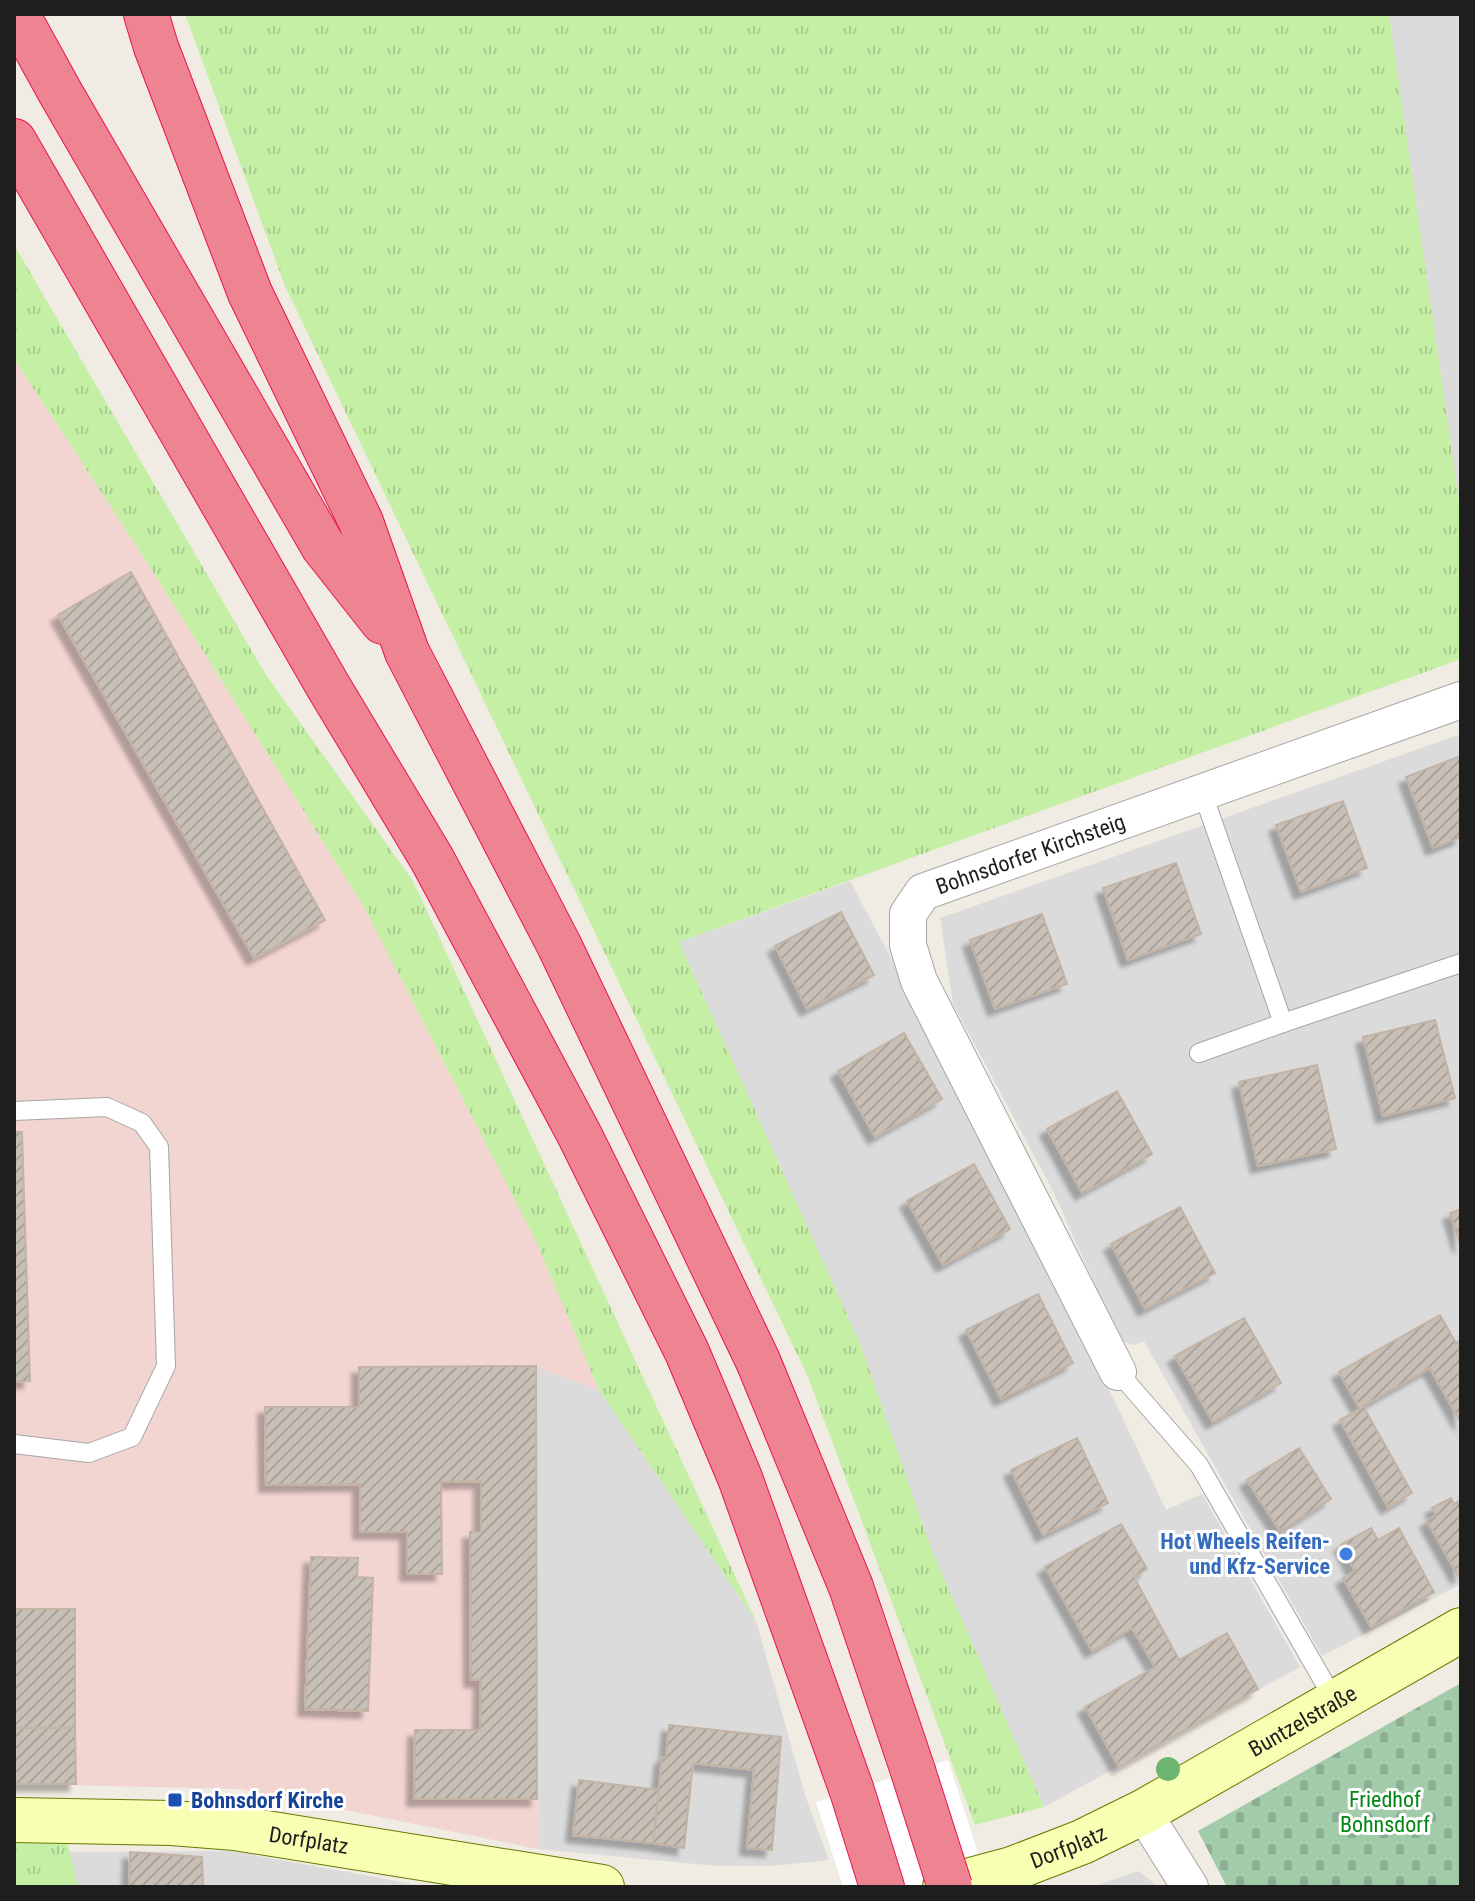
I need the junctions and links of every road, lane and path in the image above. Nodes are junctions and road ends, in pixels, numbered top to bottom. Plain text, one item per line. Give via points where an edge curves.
1 (17, 14) edge
2 (146, 14) edge
3 (14, 141) edge
4 (407, 652) junction
5 (1461, 700) edge
6 (1203, 794) junction
7 (1461, 963) edge
8 (1283, 1023) junction
9 (1199, 1053) dead end
10 (14, 1111) edge
11 (1118, 1372) joint
12 (14, 1444) edge
13 (1461, 1630) edge
14 (1336, 1703) junction
15 (1143, 1812) junction
16 (14, 1820) edge
17 (591, 1886) edge
18 (882, 1887) edge
19 (948, 1887) edge
20 (1190, 1887) edge

1 - 4 highway via 323,546
2 - 4 highway via 250,293 361,522
3 - 18 highway via 432,859 579,1134 687,1352 740,1478
4 - 19 highway, bridge via 559,945 758,1361 851,1587
5 - 6 street, Bohnsdorfer Kirchsteig
6 - 8 lane
6 - 11 street, Bohnsdorfer Kirchsteig via 923,892 908,914 908,945 919,981
7 - 8 lane
8 - 9 lane
10 - 12 lane via 107,1107 142,1123 159,1147 166,1366 132,1437 89,1453
11 - 14 lane via 1199,1465
13 - 14 street, Buntzelstraße
14 - 15 street, Buntzelstraße
15 - 19 street, Dorfplatz via 1012,1869
15 - 20 street
16 - 17 street, Dorfplatz via 250,1830

